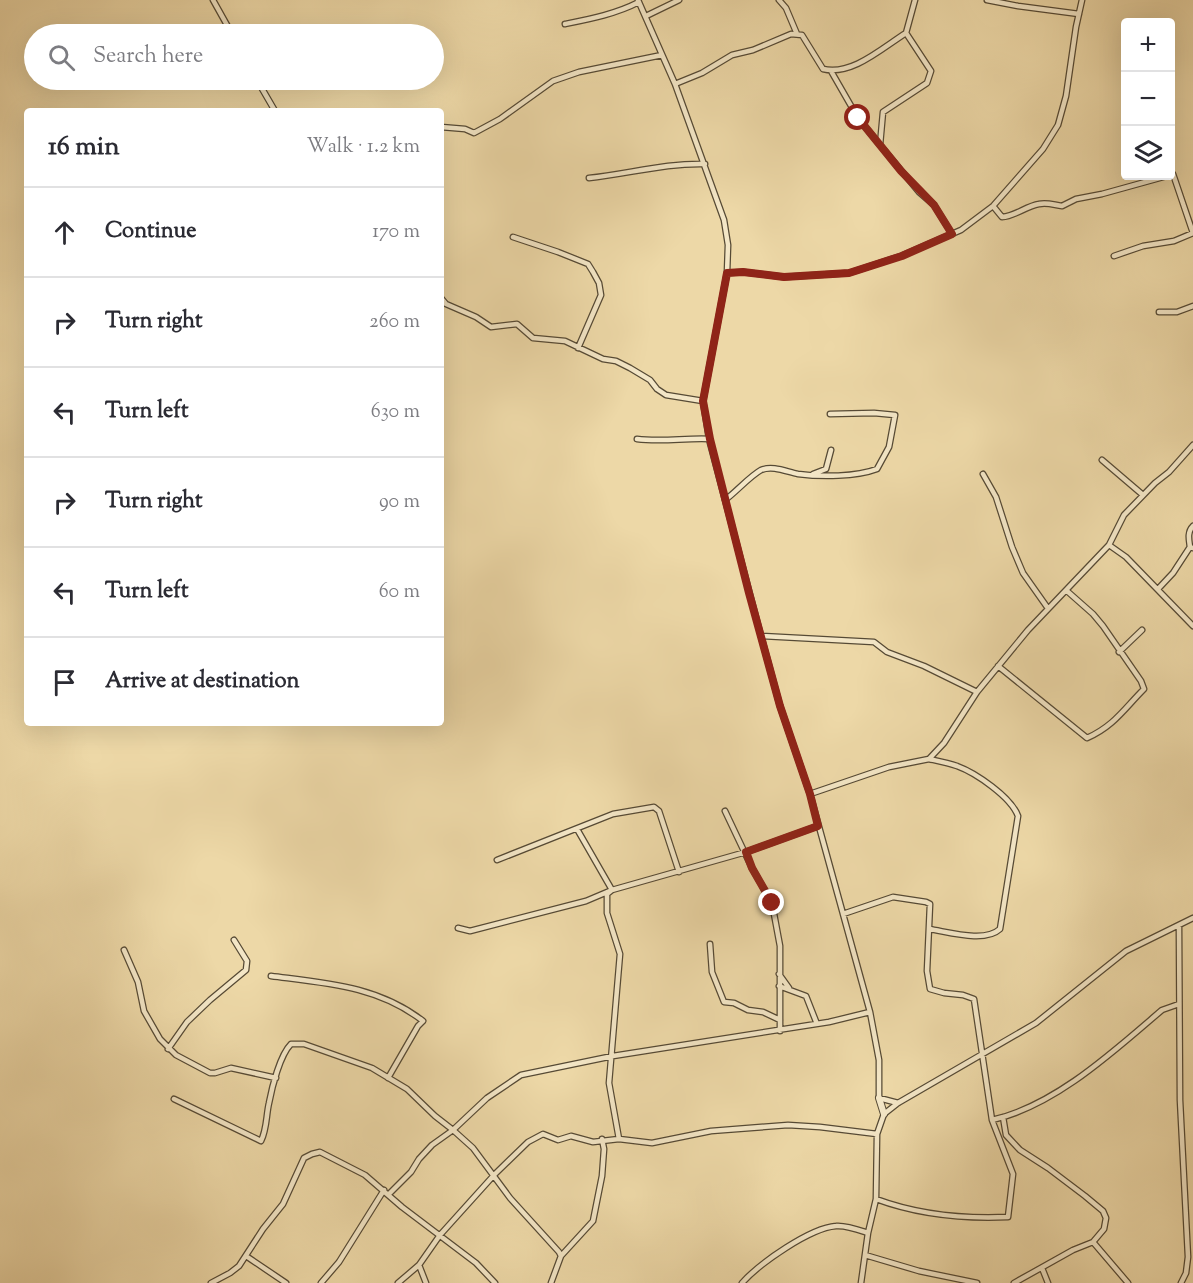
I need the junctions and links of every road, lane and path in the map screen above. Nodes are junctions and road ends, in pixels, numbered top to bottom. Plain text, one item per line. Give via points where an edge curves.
1 (213, 0) edge
2 (679, 0) edge
3 (779, 0) edge
4 (915, 0) edge
5 (987, 0) edge
6 (1083, 0) edge
7 (638, 1) edge
8 (1079, 14) junction
9 (646, 16) junction
10 (226, 24) edge
11 (565, 24) dead end
12 (906, 33) junction
13 (797, 34) junction
14 (662, 55) junction
15 (831, 71) junction
16 (675, 84) junction
17 (263, 90) edge
18 (273, 108) edge
19 (444, 127) edge
20 (880, 145) junction
21 (705, 164) junction
22 (589, 178) dead end
23 (1175, 179) edge
24 (1151, 180) edge
25 (993, 206) junction
26 (1193, 233) edge
27 (952, 234) junction
28 (513, 237) dead end
29 (1114, 256) dead end
30 (727, 273) junction
31 (444, 302) edge
32 (1193, 306) edge
33 (1159, 312) dead end
34 (578, 348) junction
35 (703, 401) junction
36 (830, 414) dead end
37 (637, 439) dead end
38 (710, 439) junction
39 (1193, 445) edge
40 (831, 450) dead end
41 (1102, 460) dead end
42 (983, 474) dead end
43 (811, 475) junction
44 (1143, 495) junction
45 (725, 500) junction
46 (1193, 526) edge
47 (1109, 545) junction
48 (1191, 548) edge
49 (1158, 589) junction
50 (1067, 591) junction
51 (1047, 607) junction
52 (1193, 626) edge
53 (1142, 630) dead end
54 (761, 636) junction
55 (1119, 652) junction
56 (998, 666) junction
57 (977, 692) junction
58 (929, 759) junction
59 (810, 794) junction
60 (724, 811) dead end
61 (818, 826) junction
62 (577, 829) junction
63 (746, 852) junction
64 (497, 860) dead end
65 (680, 872) junction
66 (612, 890) junction
67 (843, 915) junction
68 (1193, 918) edge
69 (1179, 927) junction
70 (458, 928) dead end
71 (929, 929) junction
72 (234, 940) dead end
73 (710, 944) dead end
74 (124, 950) dead end
75 (780, 974) junction
76 (271, 976) dead end
77 (779, 986) junction
78 (789, 988) junction
79 (1179, 1004) junction
80 (870, 1011) junction
81 (780, 1020) junction
82 (817, 1024) junction
83 (780, 1031) junction
84 (168, 1048) junction
85 (984, 1053) junction
86 (613, 1056) junction
87 (276, 1078) junction
88 (388, 1078) junction
89 (879, 1098) junction
90 (174, 1099) dead end
91 (898, 1103) junction
92 (884, 1114) junction
93 (1003, 1117) junction
94 (992, 1120) junction
95 (453, 1130) junction
96 (878, 1134) junction
97 (602, 1139) junction
98 (619, 1139) junction
99 (493, 1177) junction
100 (387, 1192) junction
101 (876, 1199) junction
102 (868, 1233) junction
103 (440, 1235) junction
104 (1093, 1242) junction
105 (865, 1255) junction
106 (246, 1256) junction
107 (561, 1257) junction
108 (419, 1265) junction
109 (1042, 1268) junction
110 (211, 1283) edge
111 (286, 1283) edge
112 (321, 1283) edge
113 (398, 1283) edge
114 (426, 1283) edge
115 (495, 1283) edge
116 (551, 1283) edge
117 (742, 1283) edge
118 (861, 1283) edge
119 (977, 1283) edge
120 (1014, 1283) edge
121 (1048, 1283) edge
122 (1128, 1283) edge
123 (1181, 1283) edge

1 - 10 street
2 - 9 street
3 - 13 street
4 - 12 street
5 - 8 street
6 - 8 street
7 - 9 street
7 - 11 street via 593,19
8 - 25 street via 1058,125 1043,150
9 - 14 street
12 - 15 street via 863,61
12 - 20 street via 931,71 927,83 883,112
13 - 15 street via 802,34 823,69
13 - 16 street via 732,55
14 - 16 street
14 - 19 street via 553,81 474,133
15 - 20 street via 858,118
16 - 21 street
17 - 18 street
20 - 27 street via 934,205
21 - 22 street
21 - 30 street via 724,220
23 - 26 street
24 - 25 street via 1062,206 1035,204 1010,216 1002,217
25 - 27 street
26 - 29 street
27 - 30 street via 849,273 784,277
28 - 34 street via 588,264 593,272 601,295
30 - 35 street
31 - 34 street via 491,327 517,324 533,338 565,341
32 - 33 street via 1177,312
34 - 35 street via 630,368 666,395
35 - 38 street
36 - 43 street via 895,415 889,447 877,469 862,475
37 - 38 street
38 - 45 street
39 - 44 street
40 - 43 street via 826,469
41 - 44 street
42 - 51 street via 996,497 1028,584
43 - 45 street via 762,470
44 - 47 street via 1124,515
45 - 54 street
46 - 48 street via 1189,536
47 - 49 street
47 - 50 street
48 - 49 street
49 - 52 street
50 - 51 street
50 - 55 street via 1093,614
51 - 56 street
53 - 55 street
54 - 57 street via 874,642 887,652
54 - 59 street
55 - 56 street via 1144,689 1118,719 1087,738
56 - 57 street
57 - 58 street
58 - 59 street via 889,767
58 - 71 street via 976,775 1015,807 1018,816 1000,929 982,937
59 - 61 street
60 - 63 street
61 - 63 street
61 - 67 street
62 - 64 street
62 - 65 street via 613,814 654,807 659,811
62 - 66 street
63 - 65 street
63 - 75 street via 772,903 780,946
65 - 66 street
66 - 70 street via 568,906 470,931
66 - 86 street via 607,894 607,913 620,954
67 - 71 street via 893,897 926,902 930,904
67 - 80 street
68 - 69 street
69 - 79 street
69 - 85 street via 1126,951 1036,1023
71 - 85 street via 930,989 974,999
72 - 84 street via 247,961 246,970 187,1022
73 - 81 street via 712,972 724,1002
74 - 84 street via 142,993 144,1011
75 - 77 street
75 - 78 street
76 - 88 street via 378,994 423,1021
77 - 78 street
77 - 81 street
78 - 82 street via 806,996
79 - 93 street via 1162,1010 1071,1083
79 - 123 street via 1188,1257
80 - 82 street
80 - 89 street via 879,1060
81 - 83 street
82 - 83 street
83 - 86 street
84 - 87 street via 210,1073 231,1068
85 - 91 street
85 - 94 street
86 - 95 street via 521,1075 487,1098
86 - 98 street via 609,1083
87 - 88 street via 286,1049 297,1043 372,1068
87 - 90 street via 261,1141
88 - 95 street via 407,1089
89 - 91 street
89 - 92 street
91 - 92 street
92 - 96 street
93 - 94 street
93 - 104 street via 1006,1135 1020,1150 1103,1211 1104,1229
94 - 101 street via 1013,1174 1008,1217 969,1218 898,1207
95 - 99 street via 473,1148
95 - 100 street via 432,1145 411,1172
96 - 98 street via 788,1125 711,1131 652,1143
96 - 101 street
97 - 98 street
97 - 99 street via 593,1142 571,1136 558,1140 543,1134 536,1136
97 - 107 street via 602,1176 593,1221
99 - 103 street
99 - 107 street
100 - 103 street
100 - 106 street via 339,1161 320,1152 312,1154 304,1158 283,1204
100 - 112 street
101 - 102 street
102 - 105 street
102 - 117 street via 838,1226 818,1230 792,1244
103 - 108 street
103 - 115 street
104 - 109 street
104 - 122 street
105 - 118 street
105 - 119 street
106 - 110 street via 230,1274
106 - 111 street
107 - 116 street
108 - 113 street
108 - 114 street
109 - 120 street
109 - 121 street

